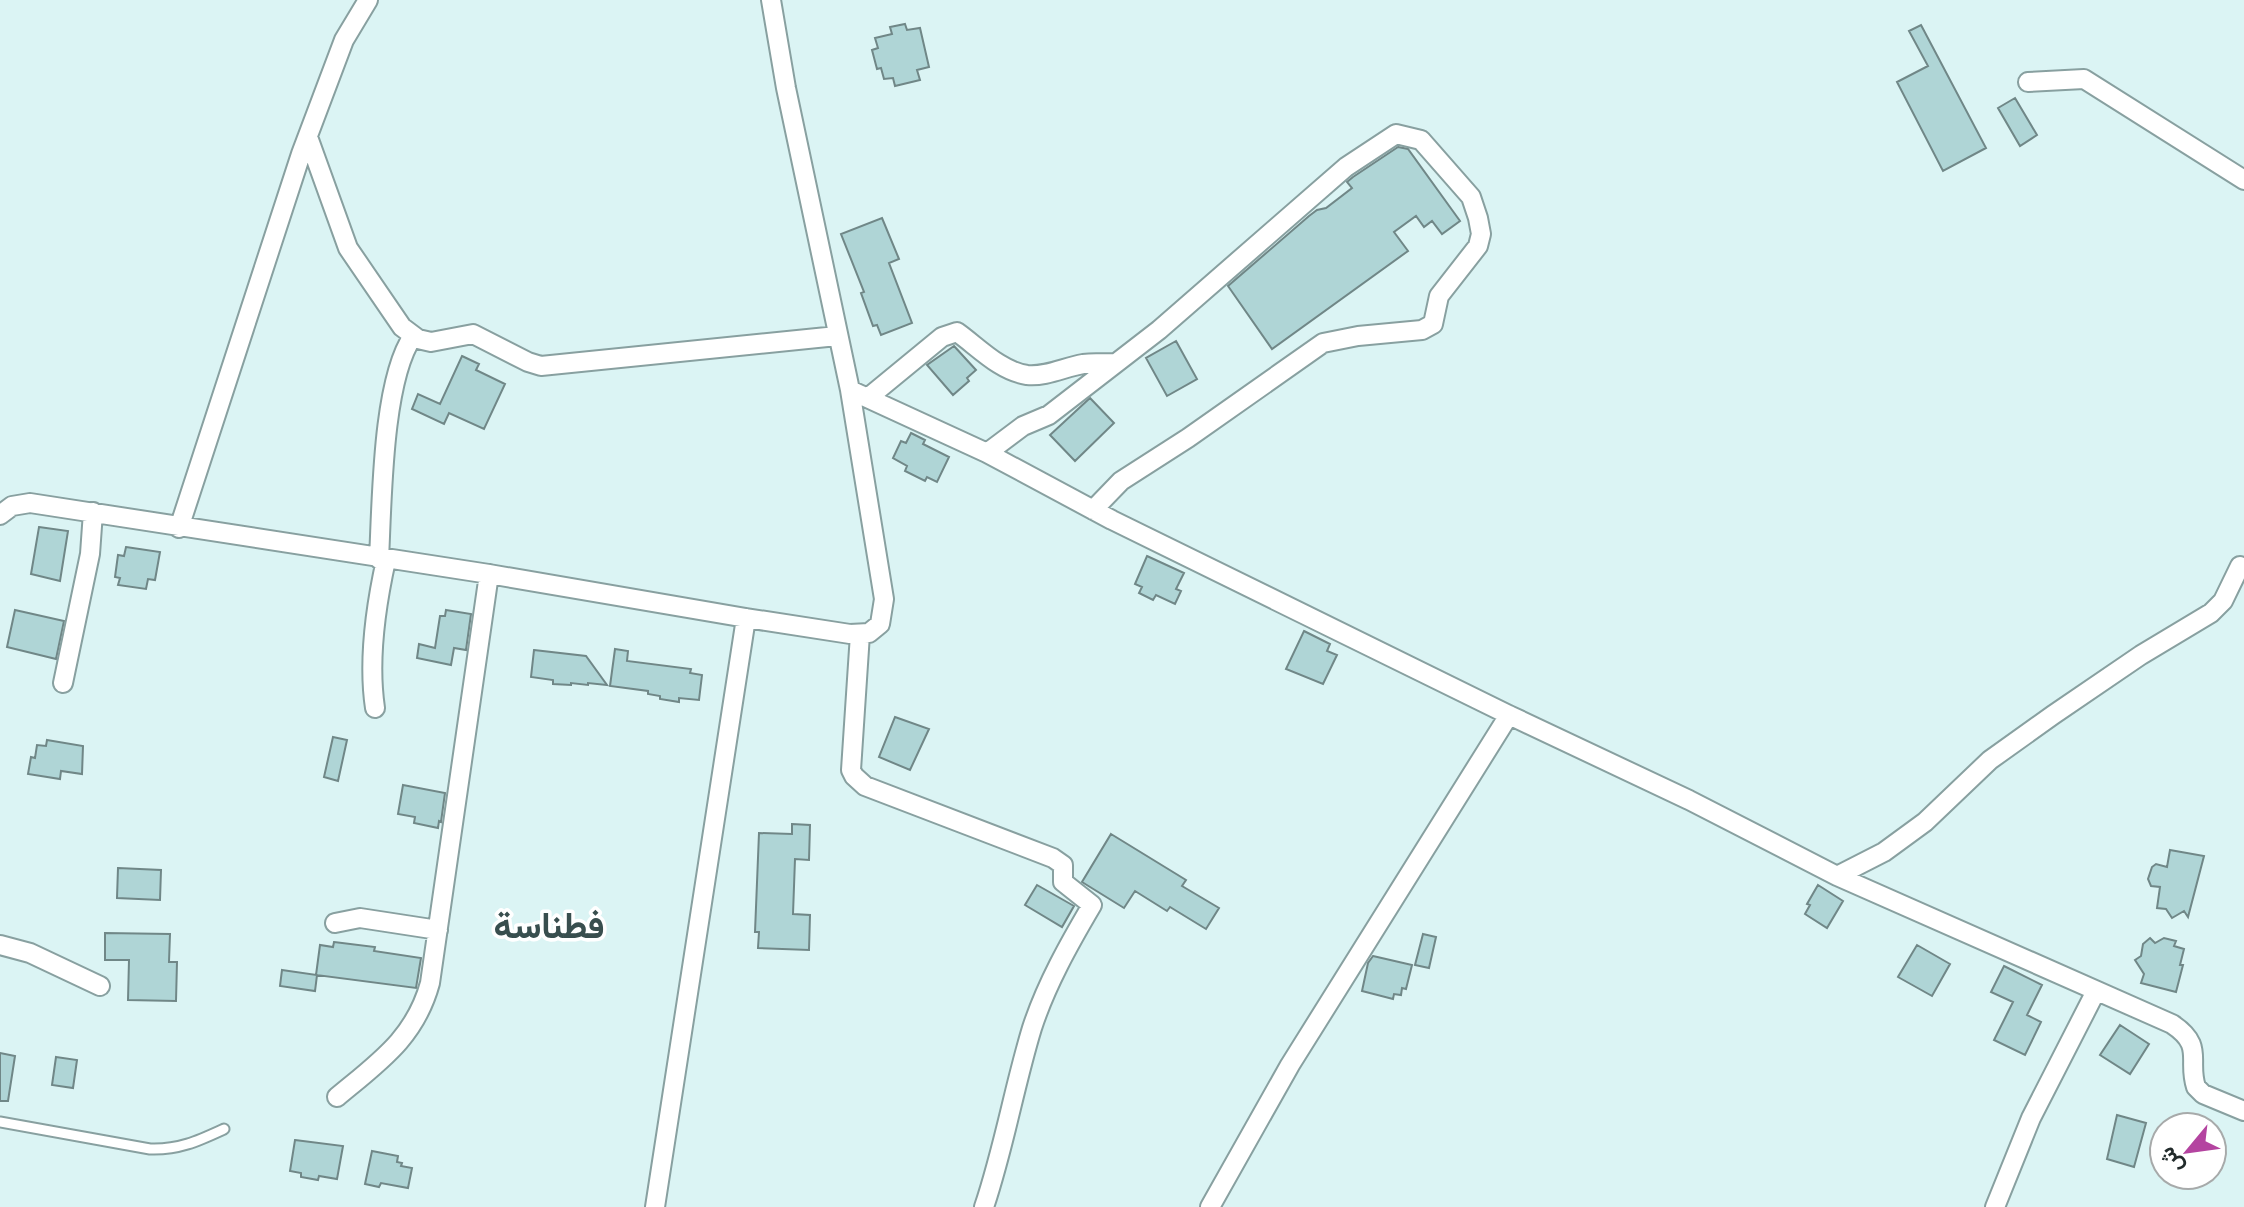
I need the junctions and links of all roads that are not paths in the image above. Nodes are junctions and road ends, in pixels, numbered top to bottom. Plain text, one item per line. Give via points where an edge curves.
1 (368, 0) edge
2 (771, 0) edge
3 (2028, 82) dead end
4 (308, 137) junction
5 (2244, 180) edge
6 (413, 336) junction
7 (837, 336) junction
8 (1115, 363) junction
9 (850, 390) junction
10 (869, 397) junction
11 (987, 453) junction
12 (1093, 510) junction
13 (93, 512) junction
14 (0, 515) edge
15 (179, 528) junction
16 (382, 560) junction
17 (2240, 566) dead end
18 (489, 574) junction
19 (746, 618) junction
20 (860, 634) junction
21 (63, 683) dead end
22 (375, 708) dead end
23 (1509, 715) junction
24 (1837, 876) junction
25 (335, 923) dead end
26 (438, 930) junction
27 (0, 945) edge
28 (100, 986) dead end
29 (2096, 991) junction
30 (337, 1097) dead end
31 (2244, 1111) edge
32 (0, 1122) edge
33 (224, 1129) dead end
34 (655, 1207) edge
35 (984, 1207) edge
36 (1210, 1207) edge
37 (1995, 1207) edge

1 - 4 street via 344,40
2 - 7 street
3 - 5 street via 2084,79
4 - 6 street via 348,248
4 - 15 street
6 - 7 street via 435,343 473,334 541,366
6 - 16 street via 399,362 391,409
7 - 9 street
8 - 10 street via 1027,375 957,332 942,337
8 - 11 street via 1049,415 1023,426
8 - 12 street via 1346,167 1396,134 1421,140 1471,197 1481,234 1478,246 1439,296 1433,324 1422,330 1323,343 1121,481
9 - 10 street
9 - 20 street via 884,599 880,624
10 - 11 street
11 - 12 street
12 - 23 street
13 - 14 street via 30,503
13 - 15 street
13 - 21 street via 90,554
15 - 16 street
16 - 18 street
16 - 22 street
17 - 24 street via 2211,613 2053,715 1990,760 1925,822 1884,852
18 - 19 street
18 - 26 street
19 - 20 street
19 - 34 street
20 - 35 street via 854,776 865,786 1053,858 1063,865 1063,882 1092,905 1062,957 1033,1026
23 - 24 street
23 - 36 street via 1290,1065
24 - 29 street
25 - 26 street via 360,918
26 - 30 street via 430,983 418,1016 403,1040
27 - 28 street
29 - 31 street via 2180,1030 2193,1051 2196,1087
29 - 37 street via 2031,1118
32 - 33 lane via 171,1150

